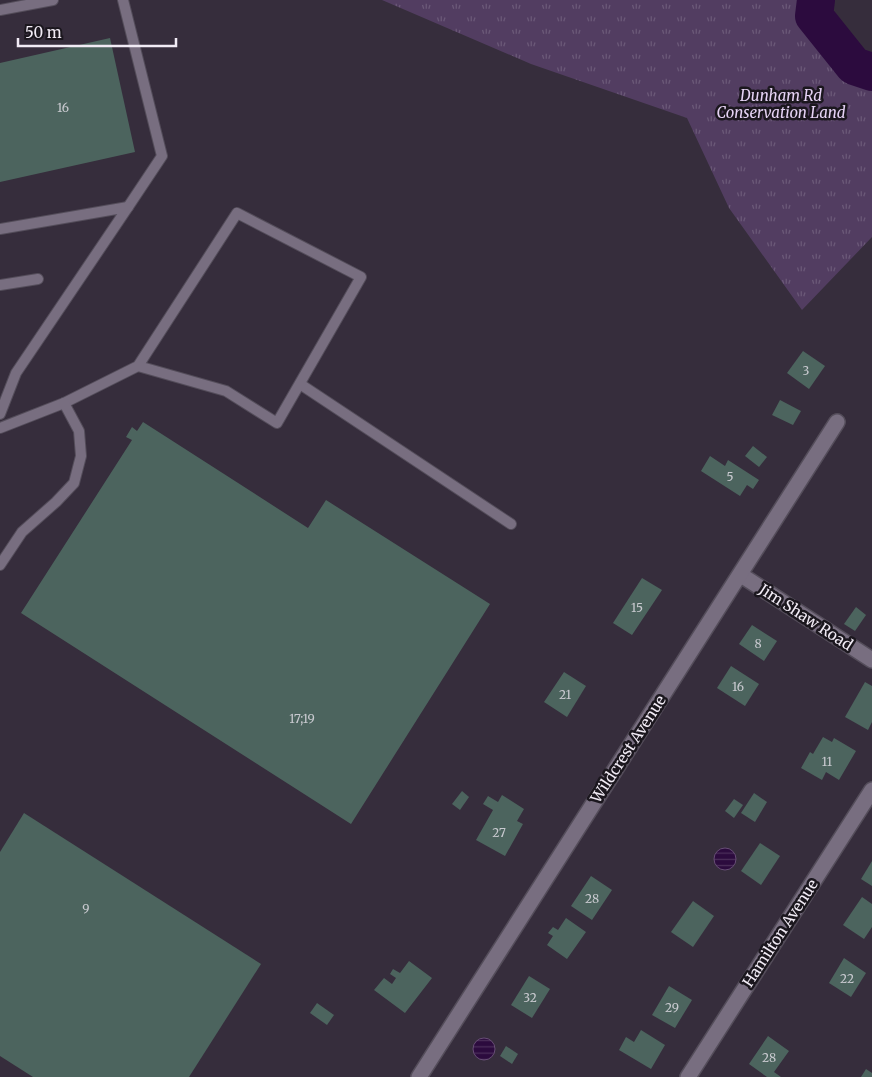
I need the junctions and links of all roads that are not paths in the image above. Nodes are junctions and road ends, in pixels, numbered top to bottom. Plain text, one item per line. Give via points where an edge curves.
1 (53, 0) edge
2 (122, 0) edge
3 (0, 10) edge
4 (128, 207) junction
5 (0, 229) edge
6 (38, 279) dead end
7 (0, 285) edge
8 (138, 366) junction
9 (300, 384) junction
10 (64, 403) junction
11 (0, 414) edge
12 (838, 422) dead end
13 (0, 428) edge
14 (511, 524) dead end
15 (0, 565) edge
16 (741, 575) junction
17 (872, 660) edge
18 (872, 790) edge
19 (419, 1077) edge
20 (688, 1077) edge

1 - 3 lane
2 - 4 lane via 162,156
4 - 5 lane
4 - 11 lane via 16,373
6 - 7 lane
8 - 9 lane via 226,391 277,423
8 - 9 lane via 237,213 361,277
8 - 10 lane
9 - 14 lane
10 - 13 lane
10 - 15 lane via 79,431 81,456 74,484 22,532
12 - 16 street, Wildcrest Avenue
16 - 17 street, Jim Shaw Road
16 - 19 street, Wildcrest Avenue
18 - 20 street, Hamilton Avenue

